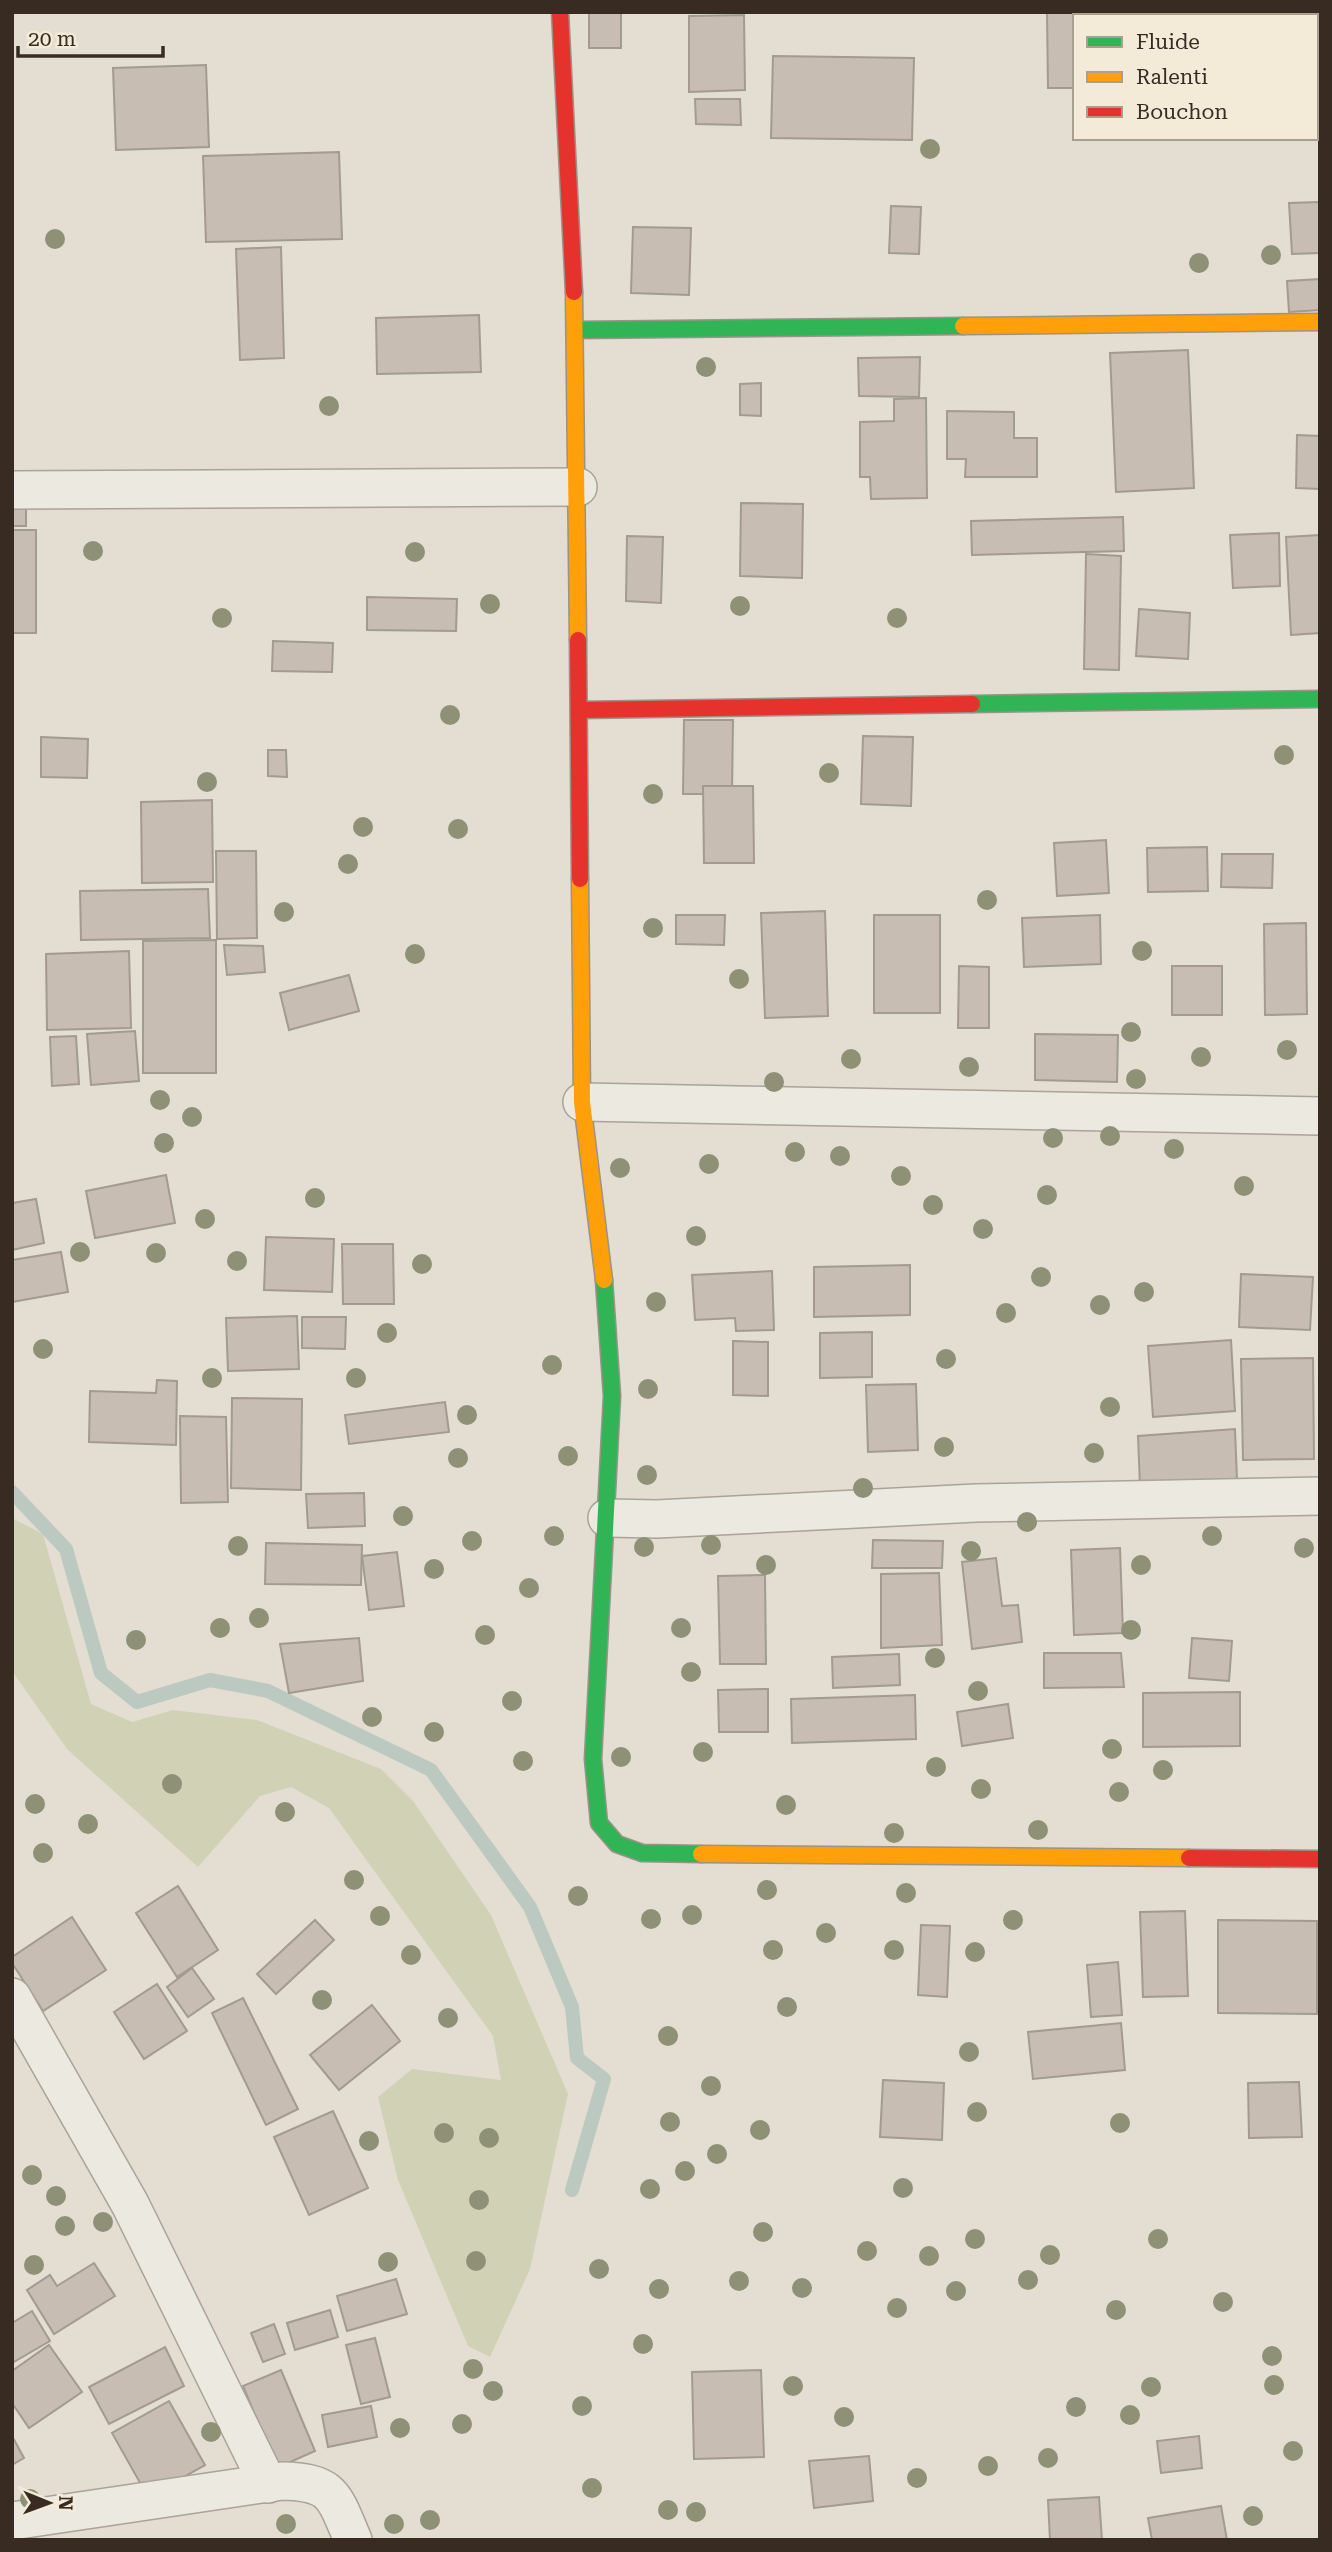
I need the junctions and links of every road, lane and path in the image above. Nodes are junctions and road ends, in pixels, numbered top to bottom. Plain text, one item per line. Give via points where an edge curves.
1 (560, 12) edge
2 (1320, 321) edge
3 (576, 330) junction
4 (578, 487) junction
5 (12, 490) edge
6 (1320, 699) edge
7 (580, 710) junction
8 (582, 1102) junction
9 (1320, 1116) edge
10 (1320, 1496) edge
11 (607, 1518) junction
12 (1320, 1859) edge
13 (12, 1997) edge
14 (268, 2484) junction
15 (12, 2521) edge
16 (353, 2540) edge

1 - 3 street
2 - 3 street
3 - 4 street
4 - 5 street
4 - 7 street
6 - 7 street
7 - 8 street
8 - 9 street
8 - 11 street via 608,1314 612,1396
10 - 11 street via 976,1503
11 - 12 street via 593,1759 599,1823 617,1844 642,1853
13 - 14 street via 130,2204
14 - 15 street
14 - 16 street via 316,2484 334,2496

